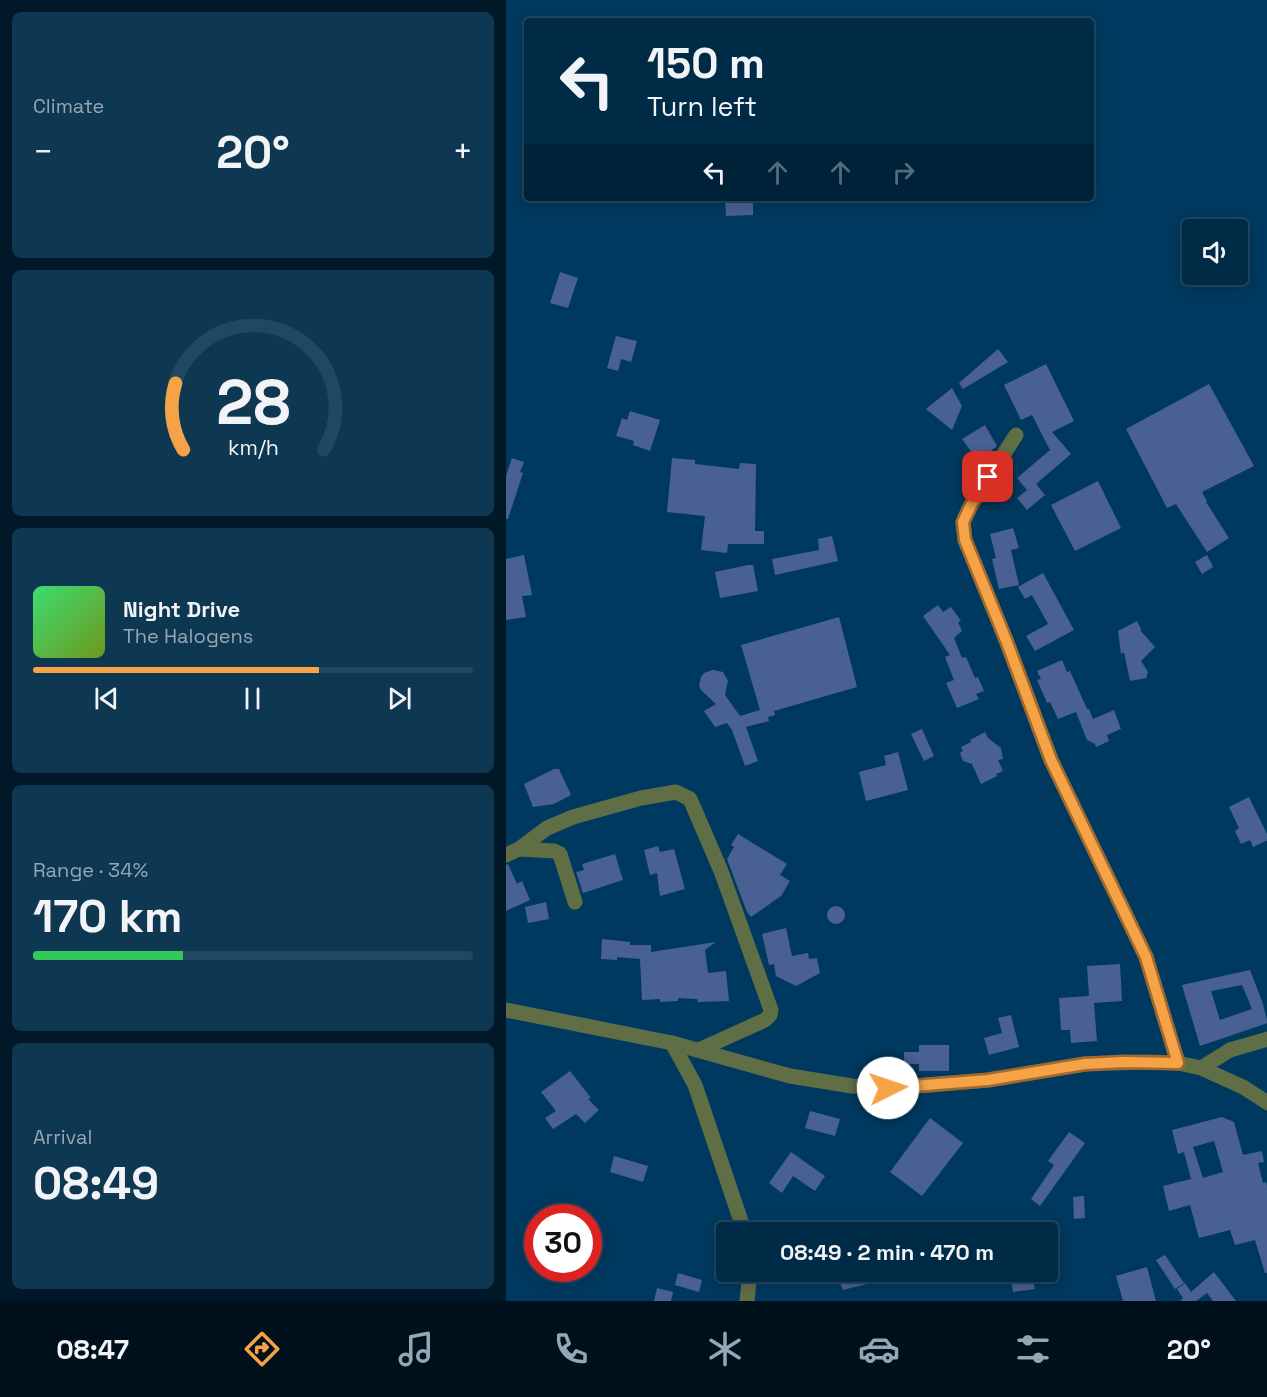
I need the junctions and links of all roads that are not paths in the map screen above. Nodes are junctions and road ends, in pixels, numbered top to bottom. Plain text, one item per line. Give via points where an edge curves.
1 (1016, 435) dead end
2 (513, 852) edge
3 (575, 902) dead end
4 (506, 1010) edge
5 (1268, 1039) edge
6 (672, 1043) junction
7 (701, 1049) junction
8 (1178, 1063) junction
9 (1201, 1068) junction
10 (1268, 1103) edge
11 (741, 1222) edge
12 (749, 1282) edge
13 (747, 1301) edge

1 - 8 street via 971,505 963,522 965,540 1051,760 1146,957
2 - 3 street via 560,854
2 - 7 street via 547,828 583,814 676,792 690,799 721,871 771,1010 765,1020
4 - 6 street
5 - 9 street via 1230,1050
6 - 7 street
6 - 11 street via 695,1085
7 - 8 street via 790,1076 888,1088 988,1080 1085,1064
8 - 9 street
9 - 10 street
12 - 13 street

